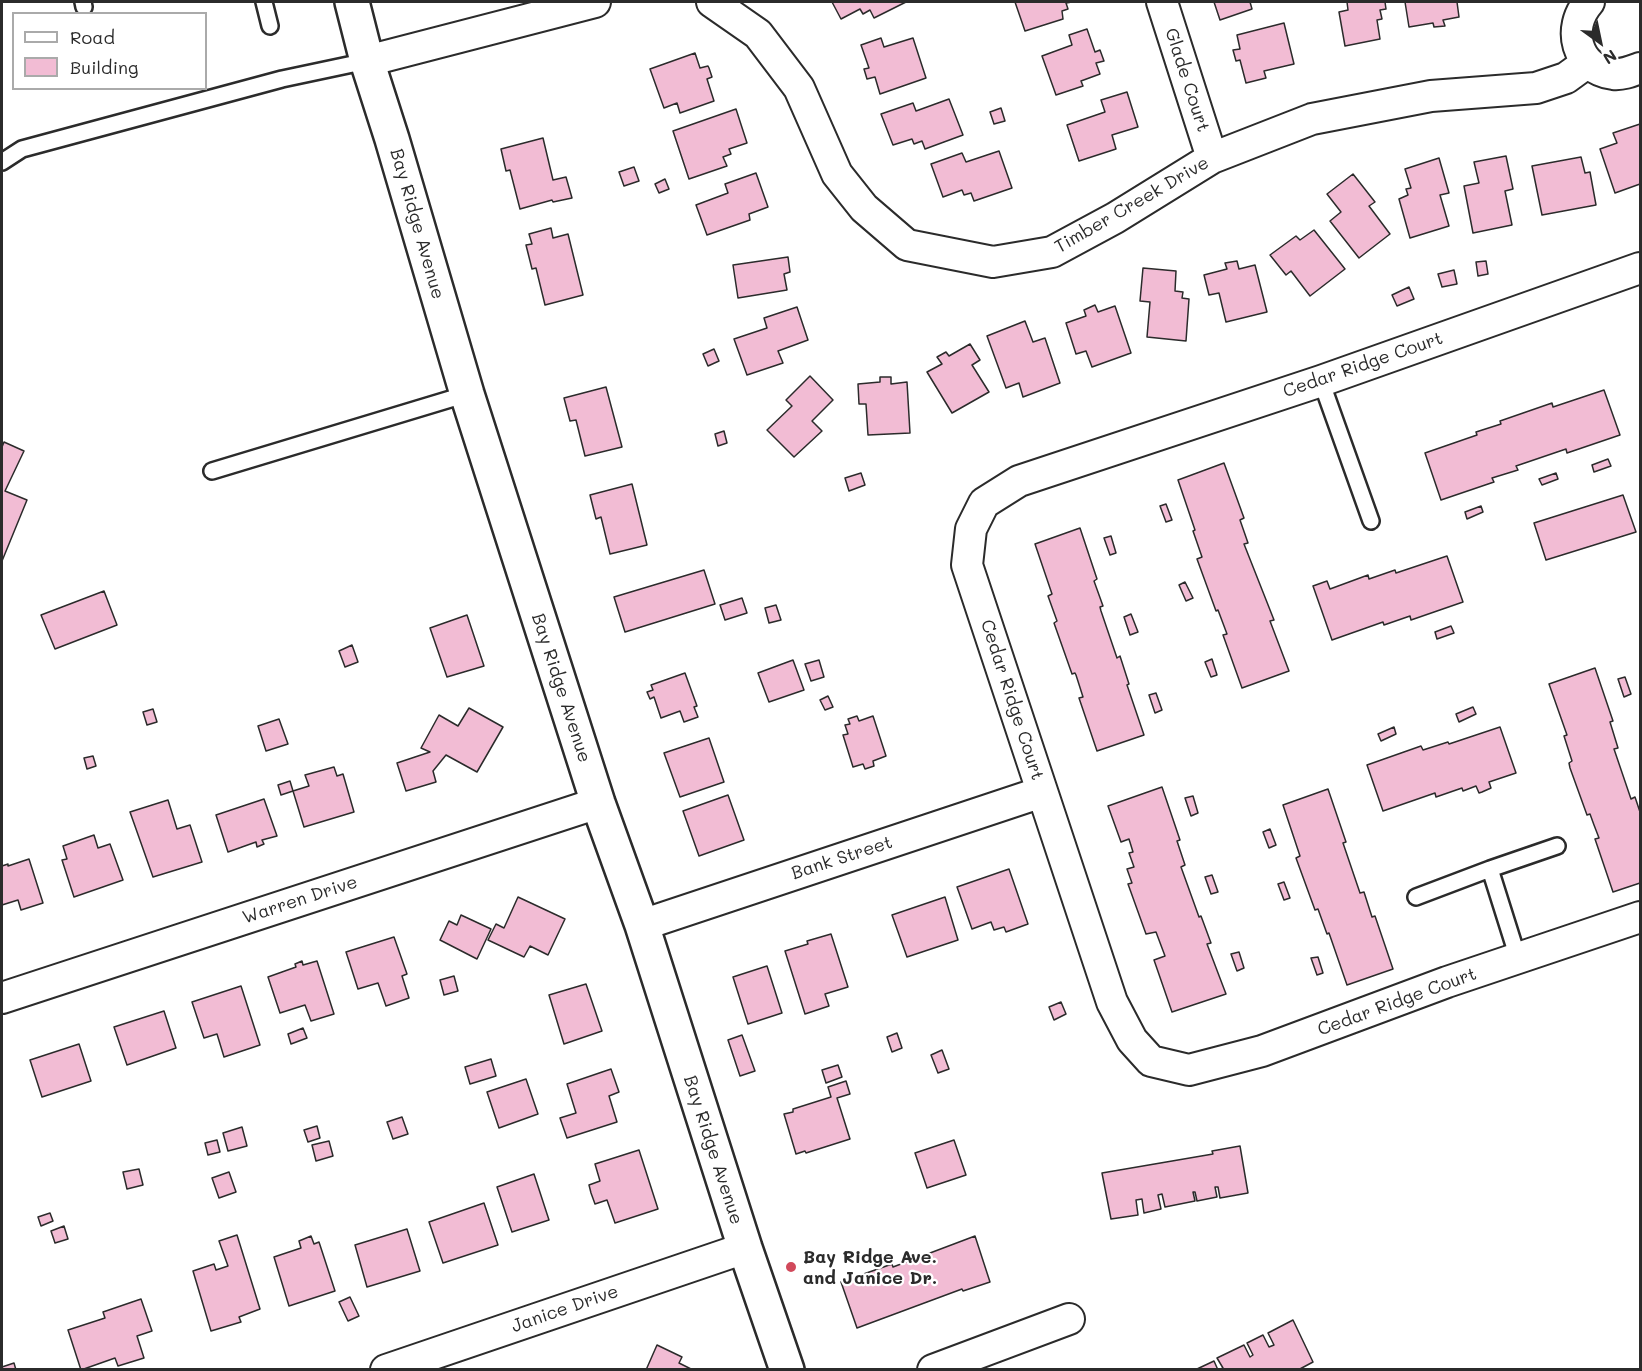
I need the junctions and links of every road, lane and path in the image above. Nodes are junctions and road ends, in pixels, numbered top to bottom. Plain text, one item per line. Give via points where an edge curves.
1 (264, 2) edge
2 (352, 2) edge
3 (596, 2) edge
4 (712, 2) edge
5 (1162, 2) edge
6 (1589, 2) edge
7 (270, 26) dead end
8 (367, 61) junction
9 (1588, 62) junction
10 (1641, 68) edge
11 (1212, 158) junction
12 (2, 162) edge
13 (1641, 268) edge
14 (1320, 381) junction
15 (466, 394) junction
16 (212, 471) dead end
17 (1371, 521) dead end
18 (1042, 792) junction
19 (598, 803) junction
20 (1557, 846) dead end
21 (1490, 869) junction
22 (1416, 897) dead end
23 (1641, 917) edge
24 (642, 925) junction
25 (1518, 958) junction
26 (2, 998) edge
27 (745, 1248) junction
28 (1069, 1319) dead end
29 (386, 1370) edge
30 (788, 1370) edge
31 (933, 1370) edge

1 - 7 lane
2 - 8 main road, Bay Ridge Avenue
3 - 8 street
4 - 11 street, Timber Creek Drive via 758,34 799,88 837,174 864,208 907,245 993,262 1052,252
5 - 11 street, Glade Court
6 - 9 street via 1577,22 1576,36
8 - 12 lane via 282,79 22,149
8 - 15 main road, Bay Ridge Avenue
9 - 10 street via 1614,74
9 - 11 street, Timber Creek Drive via 1566,78 1536,88 1431,96 1312,119
13 - 14 street, Cedar Ridge Court
14 - 17 lane
14 - 18 street, Cedar Ridge Court via 1019,481 984,503 971,529 967,565
15 - 16 lane
15 - 19 main road, Bay Ridge Avenue
18 - 24 street, Bank Street
18 - 25 street, Cedar Ridge Court via 1112,1002 1132,1040 1151,1061 1189,1070 1262,1051
19 - 24 main road, Bay Ridge Avenue
19 - 26 street, Warren Drive
20 - 21 lane
21 - 22 lane
21 - 25 lane
23 - 25 street, Cedar Ridge Court
24 - 27 main road, Bay Ridge Avenue
27 - 29 street, Janice Drive
27 - 30 main road, Bay Ridge Avenue
28 - 31 street

